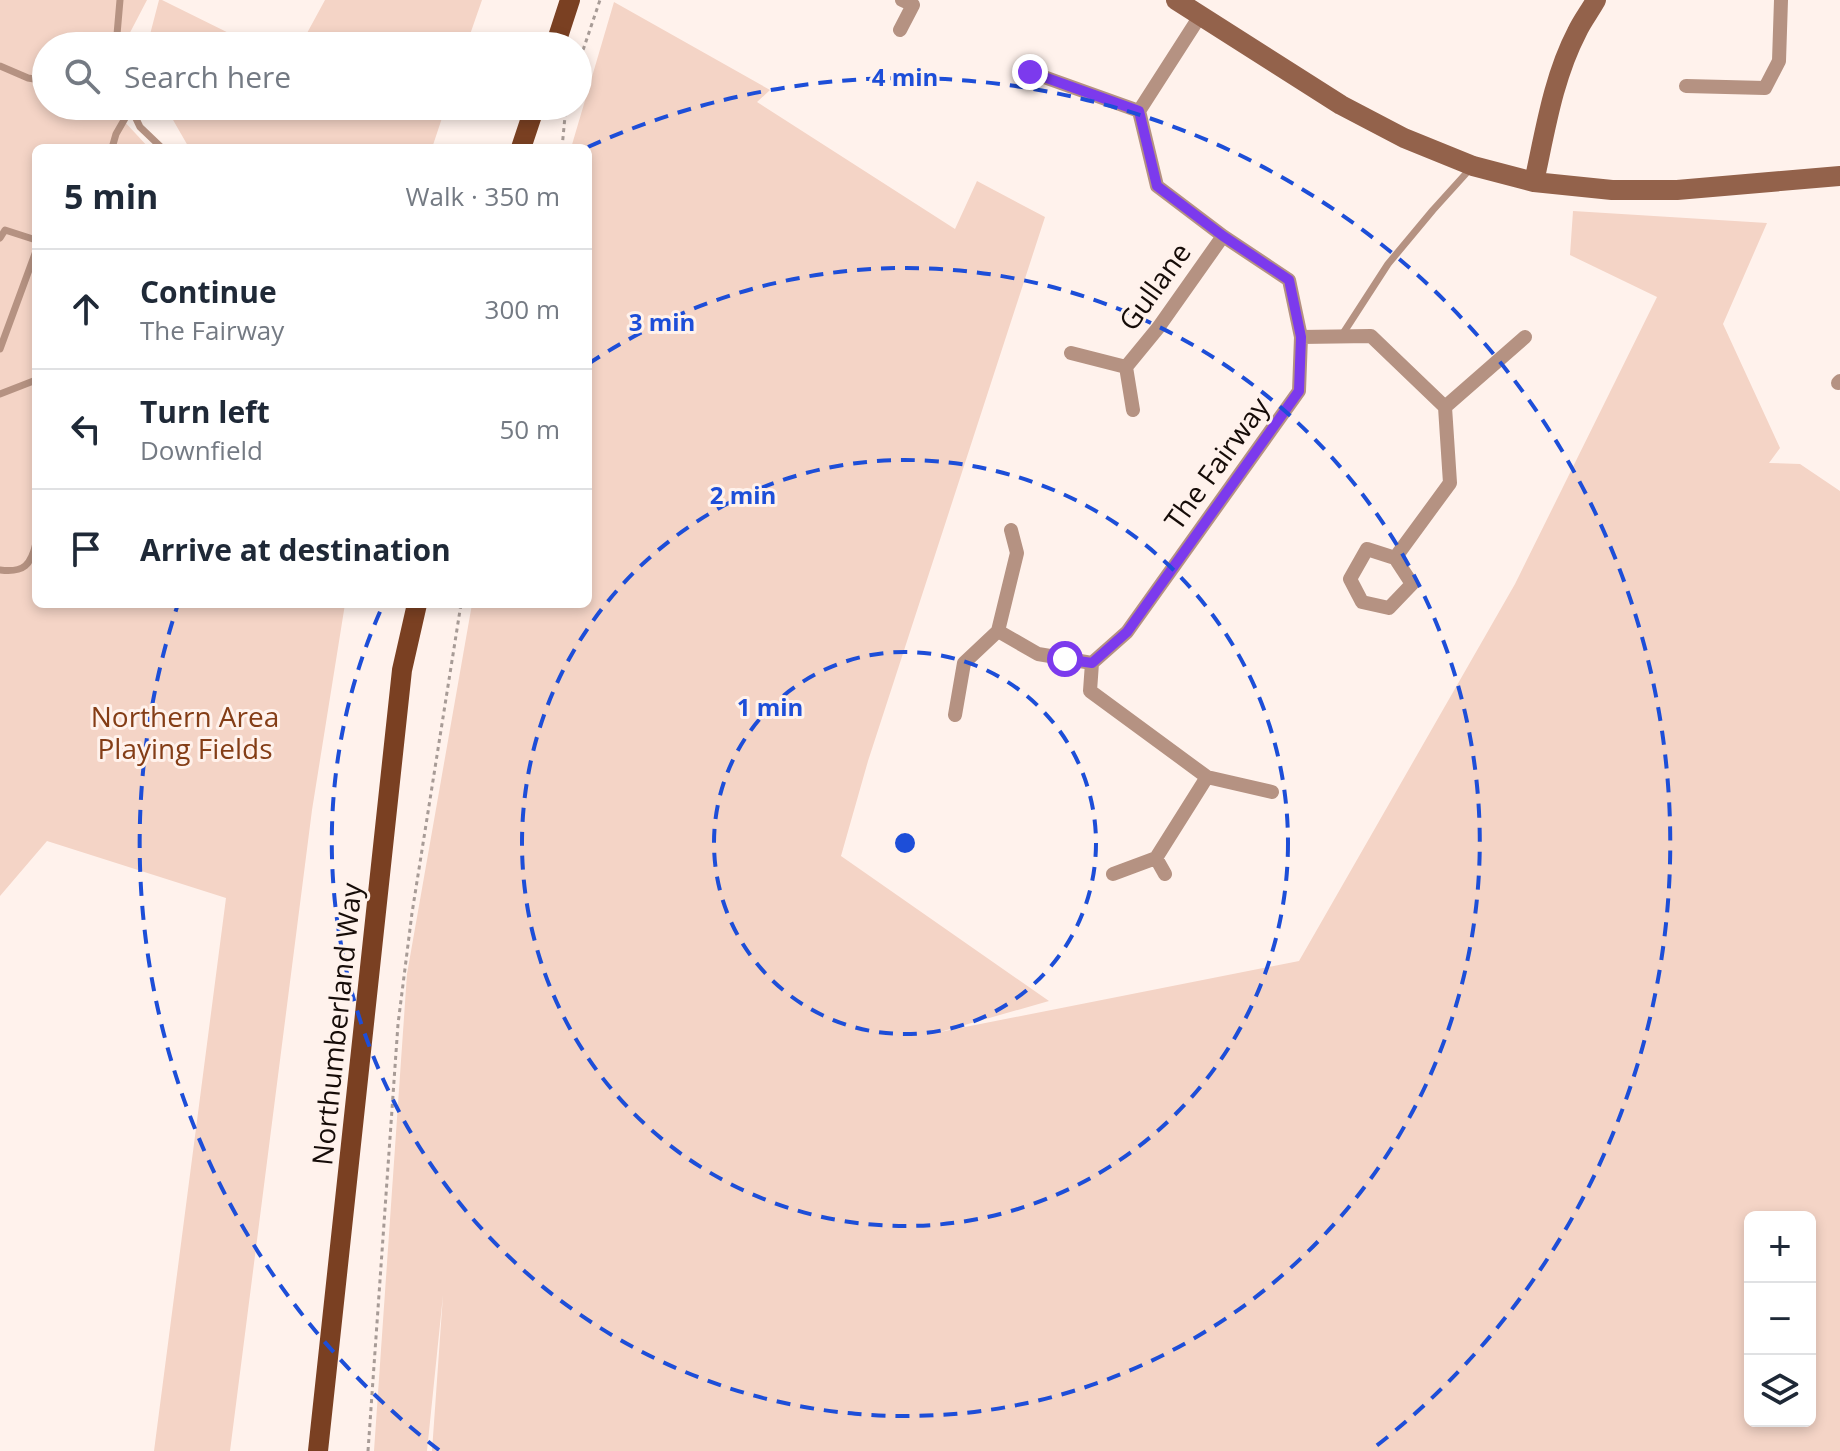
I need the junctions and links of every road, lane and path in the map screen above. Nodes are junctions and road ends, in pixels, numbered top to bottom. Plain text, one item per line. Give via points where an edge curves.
1 (120, 0) edge
2 (570, 0) edge
3 (600, 0) edge
4 (1176, 0) edge
5 (1596, 0) edge
6 (1781, 0) edge
7 (910, 2) edge
8 (1200, 16) junction
9 (900, 30) dead end
10 (116, 32) edge
11 (560, 32) edge
12 (589, 32) edge
13 (0, 66) edge
14 (1030, 72) dead end
15 (32, 79) edge
16 (1686, 86) dead end
17 (1139, 111) junction
18 (124, 120) edge
19 (137, 120) edge
20 (530, 120) edge
21 (565, 120) edge
22 (113, 144) edge
23 (158, 144) edge
24 (522, 144) edge
25 (562, 144) edge
26 (1473, 166) junction
27 (1840, 176) edge
28 (1534, 182) junction
29 (1223, 236) junction
30 (0, 238) edge
31 (32, 239) edge
32 (32, 262) edge
33 (1301, 337) junction
34 (1341, 337) junction
35 (1525, 337) dead end
36 (0, 349) edge
37 (1071, 353) dead end
38 (1126, 367) junction
39 (32, 382) edge
40 (0, 394) edge
41 (1445, 407) junction
42 (1133, 410) dead end
43 (1011, 530) dead end
44 (1395, 558) junction
45 (32, 559) edge
46 (0, 570) edge
47 (416, 608) edge
48 (460, 608) edge
49 (998, 631) junction
50 (1092, 663) junction
51 (955, 715) dead end
52 (1207, 777) junction
53 (1272, 792) dead end
54 (1156, 858) junction
55 (1113, 874) dead end
56 (1165, 874) dead end
57 (318, 1451) edge
58 (368, 1451) edge

1 - 10 lane
2 - 11 main road
3 - 12 path
4 - 8 street
5 - 28 street via 1561,71
6 - 16 street via 1779,61 1765,88
7 - 9 street
8 - 17 street
8 - 26 street via 1341,105
13 - 15 lane
14 - 17 street
17 - 29 street, The Fairway via 1157,186
18 - 22 lane
19 - 23 lane
20 - 24 main road
21 - 25 path
26 - 28 street
26 - 34 lane via 1388,264
27 - 28 street via 1677,190
29 - 33 street, The Fairway via 1289,280
29 - 38 street, Gullane
30 - 31 lane via 5,230
32 - 36 lane
33 - 34 street
33 - 50 street, The Fairway via 1299,391 1127,632
34 - 41 street via 1371,336
35 - 41 street
37 - 38 street, Gullane
38 - 42 street, Gullane
39 - 40 lane
41 - 44 street via 1450,483
43 - 49 street via 1017,553
44 - 44 street via 1367,549 1350,579 1362,602 1389,608 1412,584
45 - 46 lane via 13,571
47 - 57 main road, Northumberland Way via 402,670
48 - 58 path via 398,1024
49 - 50 street via 1038,654
49 - 51 street via 964,663
50 - 52 street via 1090,691
52 - 53 street
52 - 54 street
54 - 55 street
54 - 56 street

